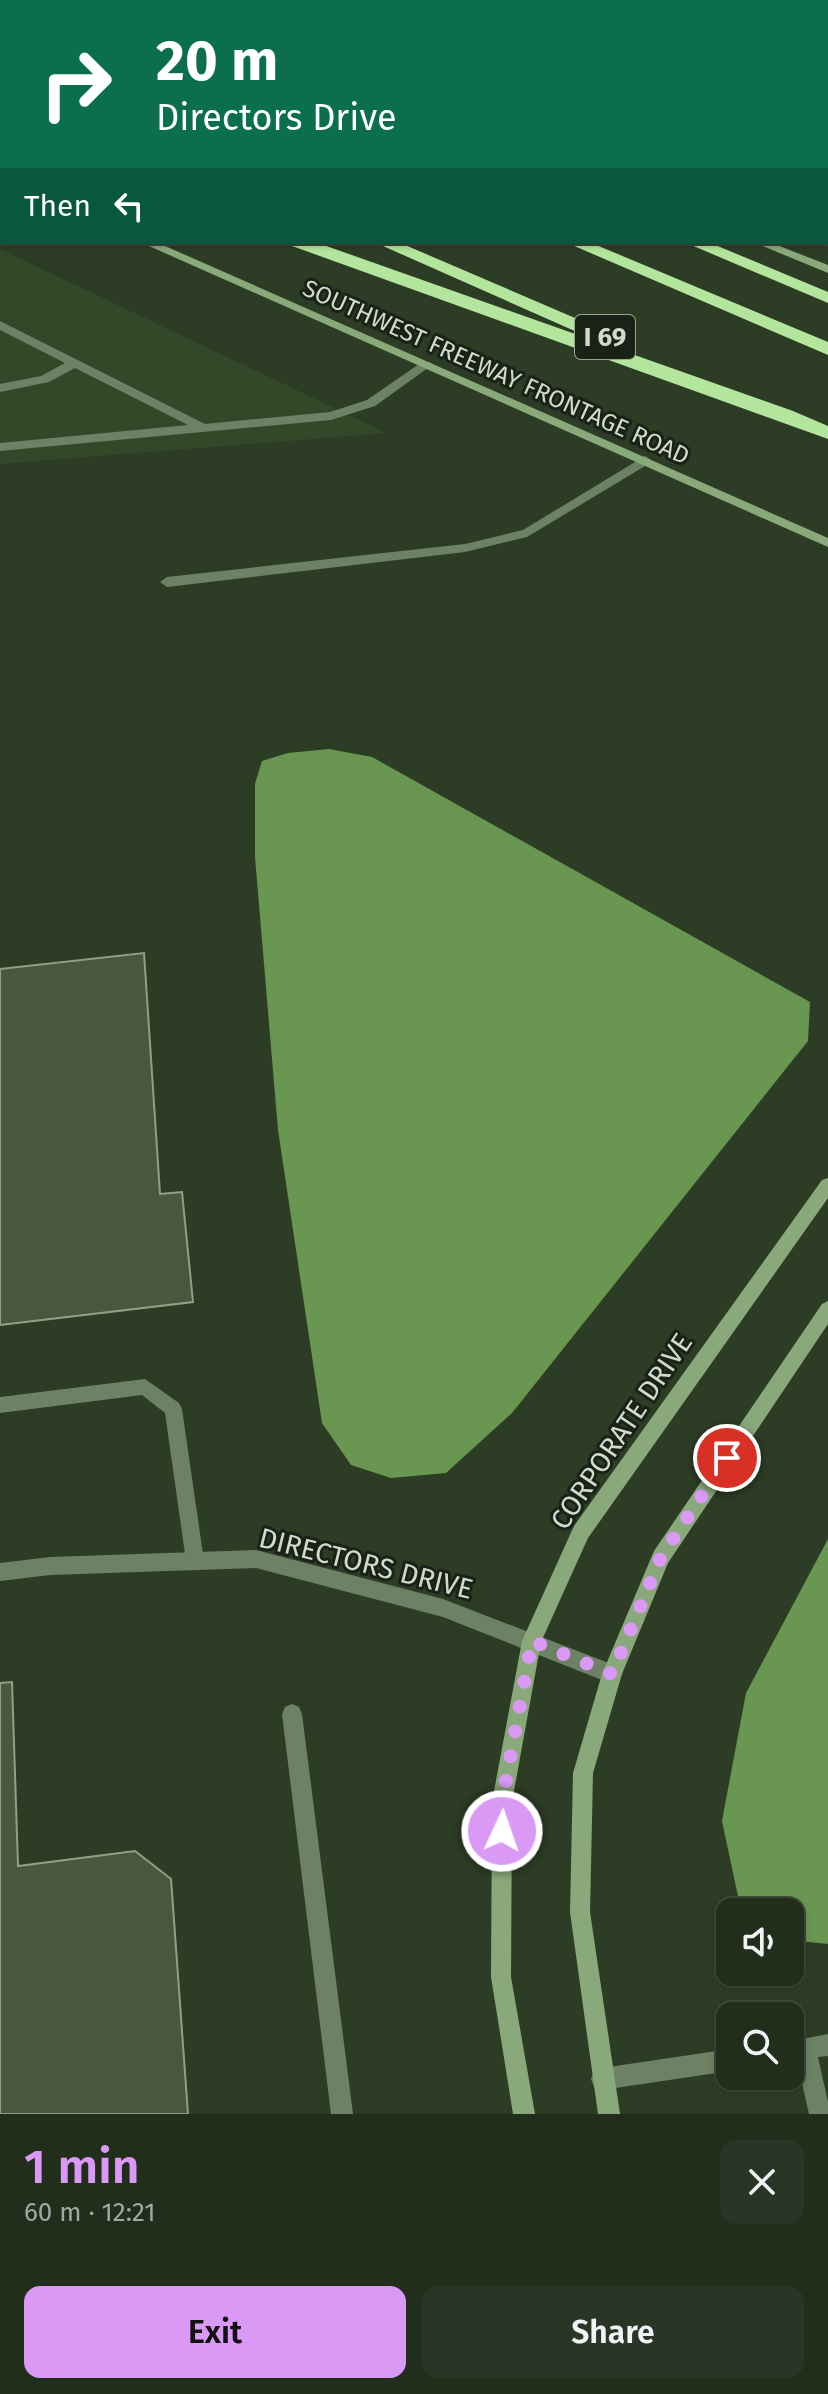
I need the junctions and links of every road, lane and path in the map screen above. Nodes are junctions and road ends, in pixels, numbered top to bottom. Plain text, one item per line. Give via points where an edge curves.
1 (151, 244) edge
2 (304, 244) edge
3 (388, 244) edge
4 (579, 244) edge
5 (698, 244) edge
6 (764, 244) edge
7 (828, 269) edge
8 (828, 298) edge
9 (0, 325) edge
10 (828, 349) edge
11 (75, 363) junction
12 (426, 365) junction
13 (0, 388) edge
14 (801, 421) junction
15 (202, 428) junction
16 (828, 433) edge
17 (0, 447) edge
18 (645, 460) junction
19 (828, 543) edge
20 (167, 582) dead end
21 (828, 1185) edge
22 (828, 1309) edge
23 (0, 1405) edge
24 (195, 1561) junction
25 (0, 1572) edge
26 (532, 1641) junction
27 (612, 1674) junction
28 (292, 1714) dead end
29 (828, 2045) edge
30 (804, 2048) edge
31 (716, 2062) edge
32 (804, 2067) edge
33 (602, 2079) junction
34 (342, 2114) edge
35 (524, 2114) edge
36 (609, 2114) edge
37 (820, 2114) edge

1 - 12 street, SOUTHWEST FREEWAY FRONTAGE ROAD
2 - 14 highway
3 - 14 highway, I 69
4 - 10 highway
5 - 8 highway
6 - 7 street
9 - 11 street
11 - 13 street via 45,379
11 - 15 street
12 - 15 street via 355,410
12 - 18 street, SOUTHWEST FREEWAY FRONTAGE ROAD
14 - 16 highway, I 69
15 - 17 street
18 - 19 street, SOUTHWEST FREEWAY FRONTAGE ROAD
18 - 20 street via 527,533 465,548
21 - 26 street, CORPORATE DRIVE via 581,1532
22 - 27 street via 661,1557
23 - 24 street via 145,1387 173,1409
24 - 25 street, DIRECTORS DRIVE
24 - 26 street, DIRECTORS DRIVE via 256,1559 443,1608
26 - 27 street, DIRECTORS DRIVE
26 - 35 street, CORPORATE DRIVE via 502,1802 501,1977
27 - 33 street via 583,1773 582,1804 580,1912
28 - 34 street
29 - 30 street
31 - 33 street
32 - 37 street
33 - 36 street

